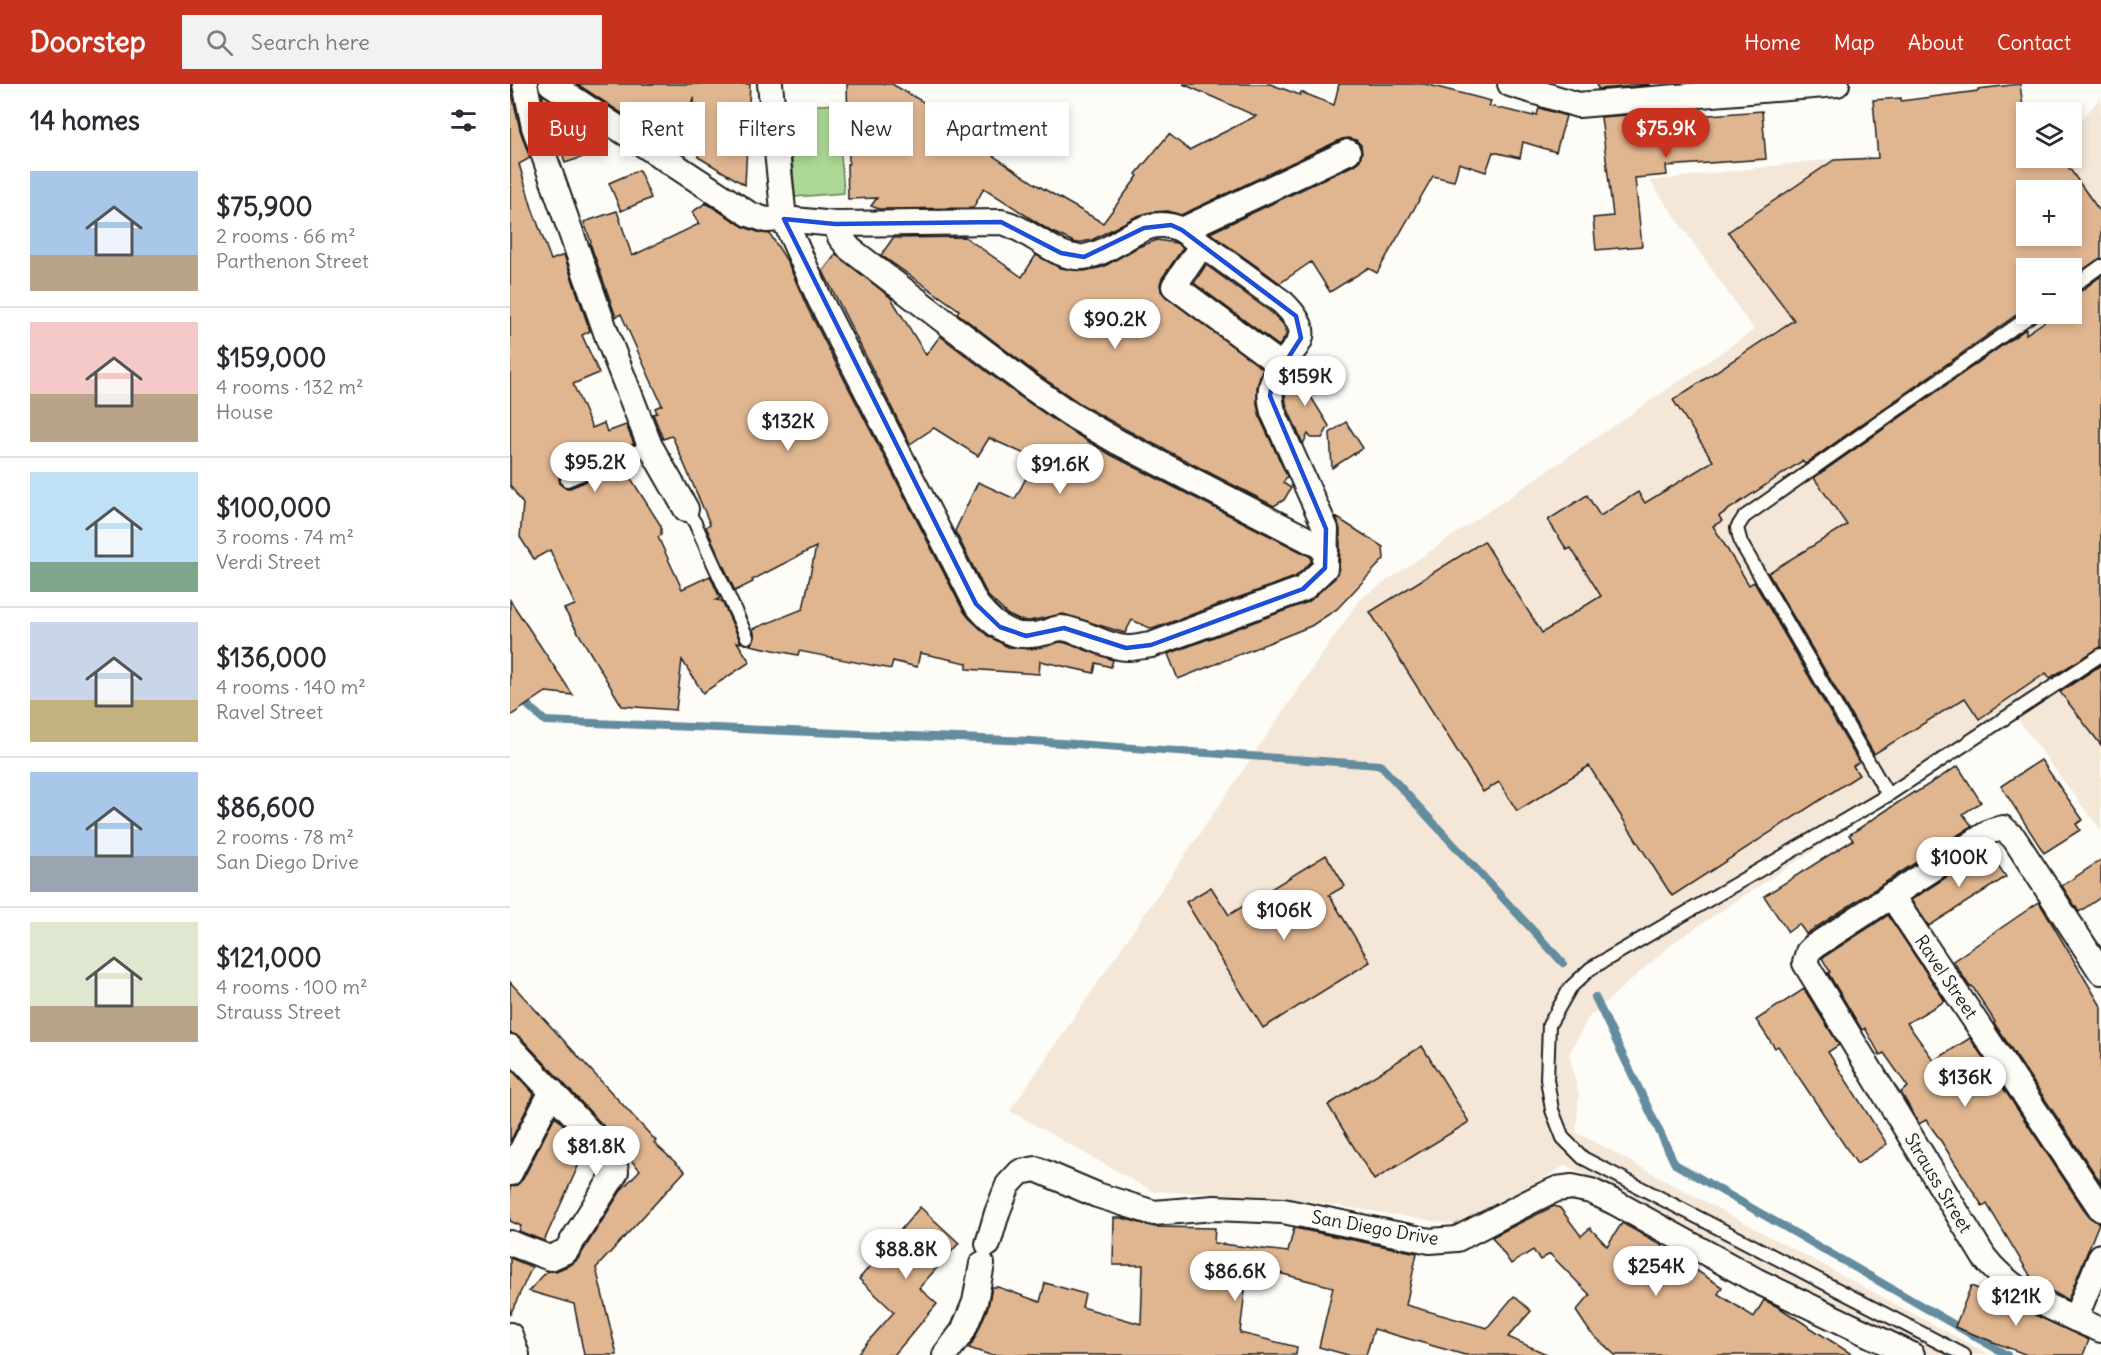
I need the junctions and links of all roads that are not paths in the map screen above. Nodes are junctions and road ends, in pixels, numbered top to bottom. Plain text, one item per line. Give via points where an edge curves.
1 (525, 84) edge
2 (551, 84) edge
3 (770, 84) edge
4 (1510, 84) edge
5 (1837, 84) edge
6 (1348, 152) dead end
7 (784, 219) junction
8 (835, 224) junction
9 (1182, 230) junction
10 (1202, 245) junction
11 (2101, 266) edge
12 (2082, 280) edge
13 (2019, 324) edge
14 (1282, 366) junction
15 (651, 446) junction
16 (567, 480) dead end
17 (686, 509) joint
18 (1326, 549) junction
19 (747, 637) dead end
20 (2101, 655) edge
21 (1888, 795) junction
22 (1891, 895) junction
23 (2097, 956) edge
24 (510, 1047) edge
25 (552, 1091) junction
26 (510, 1173) edge
27 (2101, 1209) edge
28 (510, 1244) edge
29 (2101, 1256) edge
30 (2075, 1319) junction
31 (2101, 1330) edge
32 (510, 1335) edge
33 (517, 1355) edge
34 (945, 1355) edge
35 (1912, 1355) edge
36 (1964, 1355) edge

1 - 15 street via 534,127 609,341
2 - 7 street via 749,214 766,220
3 - 7 street
4 - 5 street via 1578,105
6 - 9 street
7 - 8 street
7 - 18 street via 820,300 976,604 1000,627 1026,636 1064,628 1126,648 1151,645 1303,589 1325,568
8 - 9 street via 1000,222 1024,230 1071,257 1100,252 1144,228 1170,225
8 - 18 street via 850,249 1066,411 1118,442
9 - 10 street
10 - 14 street via 1296,316 1302,328 1301,338
10 - 14 street via 1174,286
11 - 12 lane
13 - 21 lane via 1744,517 1737,528 1741,543
14 - 18 street via 1272,383 1273,412 1326,529
15 - 16 lane
15 - 17 street
17 - 19 lane
20 - 21 lane
21 - 36 lane via 1590,969 1570,988 1549,1025 1547,1079 1552,1110 1563,1138 1584,1158
22 - 23 street via 1991,831 2003,828
22 - 27 street, Ravel Street
22 - 30 street, Strauss Street via 1813,947 1805,957 1808,969 1984,1257 2016,1289
24 - 25 street
25 - 26 street
25 - 28 street via 614,1158 616,1172 566,1251 550,1258
29 - 30 street
30 - 31 street, Strauss Street
32 - 33 street
34 - 35 street, San Diego Drive via 963,1331 975,1302 985,1254 1008,1185 1020,1172 1036,1168 1097,1195 1154,1213 1214,1208 1282,1212 1430,1241 1457,1239 1557,1189 1591,1191 1757,1281

